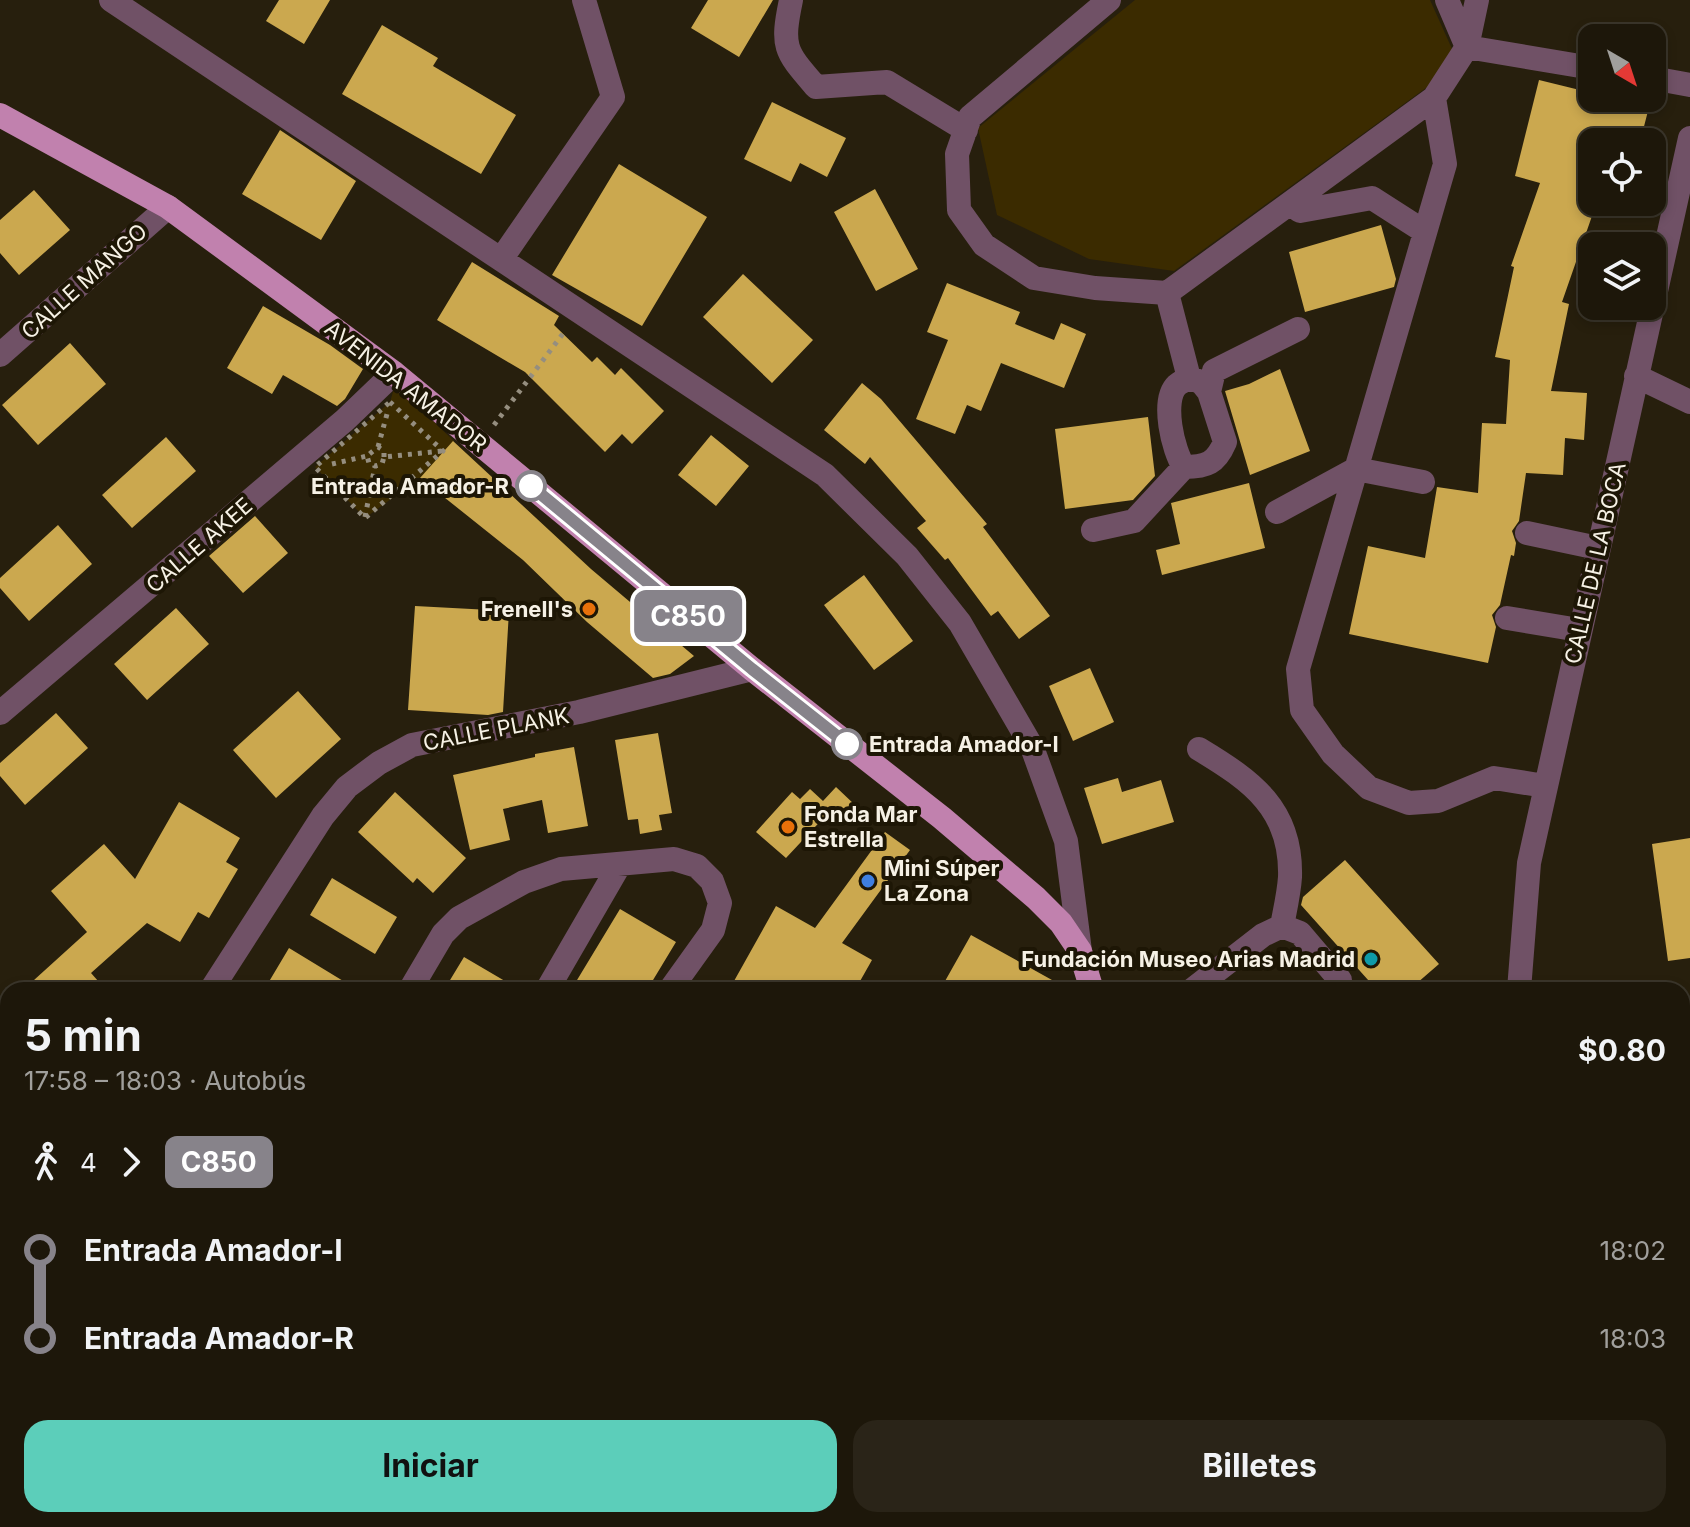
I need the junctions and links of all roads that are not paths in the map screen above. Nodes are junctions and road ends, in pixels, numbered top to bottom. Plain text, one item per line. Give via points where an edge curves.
1 (111, 0) edge
2 (584, 0) edge
3 (791, 0) edge
4 (1109, 0) edge
5 (1447, 0) edge
6 (1477, 0) edge
7 (1467, 47) junction
8 (1578, 66) edge
9 (1666, 81) edge
10 (1690, 85) edge
11 (1434, 98) junction
12 (0, 115) edge
13 (966, 130) junction
14 (1690, 138) edge
15 (168, 207) junction
16 (1300, 211) dead end
17 (1425, 232) junction
18 (502, 258) junction
19 (1167, 293) junction
20 (1298, 329) dead end
21 (0, 355) edge
22 (394, 373) junction
23 (1636, 376) junction
24 (1189, 378) junction
25 (1209, 392) junction
26 (1690, 402) edge
27 (1184, 467) junction
28 (1356, 469) junction
29 (1423, 482) dead end
30 (1277, 512) dead end
31 (1093, 530) dead end
32 (1527, 533) dead end
33 (1598, 548) junction
34 (1507, 618) dead end
35 (1579, 630) junction
36 (752, 669) junction
37 (0, 713) edge
38 (1199, 749) dead end
39 (1545, 786) junction
40 (620, 864) junction
41 (1282, 926) junction
42 (1080, 951) junction
43 (1340, 980) dead end
44 (216, 982) edge
45 (415, 982) edge
46 (552, 982) edge
47 (676, 982) edge
48 (1090, 982) edge
49 (1202, 982) edge
50 (1520, 982) edge

1 - 18 street
2 - 18 street via 613,97
3 - 13 street via 789,55 816,87 887,82
4 - 13 street via 970,117
5 - 7 street
6 - 7 street
7 - 8 street
7 - 11 street
9 - 10 street
11 - 17 street via 1445,164
11 - 19 street
12 - 15 main road, AVENIDA AMADOR
13 - 19 street via 957,154 959,210 984,245 1034,278
14 - 23 street, CALLE DE LA BOCA
15 - 21 street, CALLE MANGO
15 - 22 main road, AVENIDA AMADOR
16 - 17 street via 1372,198
17 - 28 street
18 - 42 street via 825,475 907,556 960,623 1032,747 1066,841
19 - 24 street
20 - 25 street via 1214,371
22 - 36 main road, AVENIDA AMADOR
22 - 37 street, CALLE AKEE
23 - 26 street
23 - 33 street, CALLE DE LA BOCA
24 - 25 street
24 - 27 street via 1176,386 1169,401 1175,454
25 - 27 street via 1225,442 1210,462
27 - 31 street via 1134,521
28 - 29 street
28 - 30 street
28 - 39 street via 1298,669 1302,710 1333,754 1369,788 1409,803 1438,801 1494,778
32 - 33 street
33 - 35 street, CALLE DE LA BOCA
34 - 35 street
35 - 39 street, CALLE DE LA BOCA
36 - 42 main road, AVENIDA AMADOR via 1036,898
36 - 44 street, CALLE PLANK via 579,712 412,745 379,763 347,787 323,816
38 - 41 street via 1267,798 1285,832 1290,877
39 - 50 street, CALLE DE LA BOCA via 1529,863
40 - 45 street via 540,874 459,918 443,934
40 - 46 street
40 - 47 street via 674,859 697,866 712,881 720,903 713,930
41 - 43 street via 1300,933
41 - 49 street
42 - 48 main road, AVENIDA AMADOR

